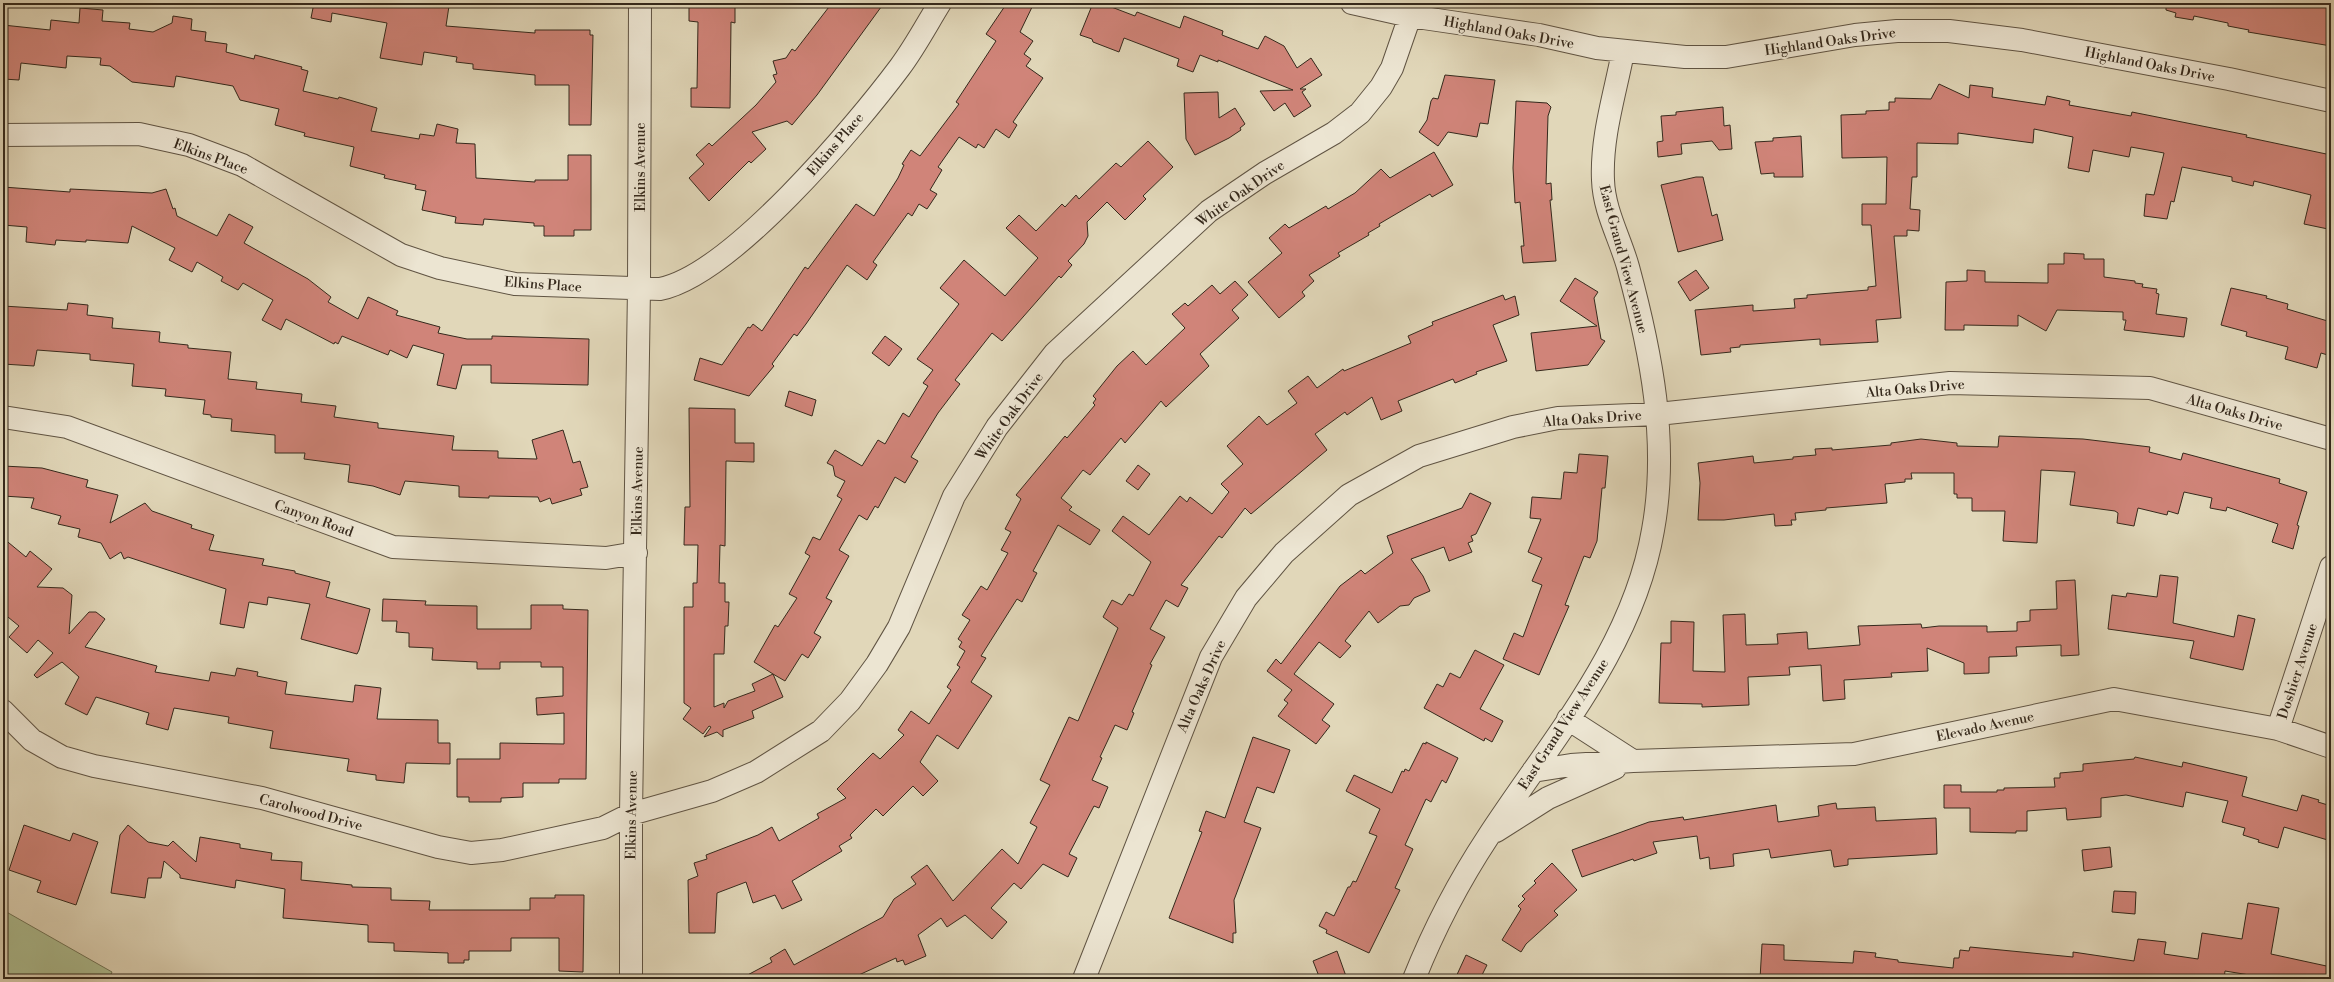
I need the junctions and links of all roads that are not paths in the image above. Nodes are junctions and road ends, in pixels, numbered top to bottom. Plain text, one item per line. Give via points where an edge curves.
1 (640, 3) edge
2 (940, 3) edge
3 (1352, 3) edge
4 (1410, 16) junction
5 (1623, 52) junction
6 (2331, 101) edge
7 (3, 135) edge
8 (639, 288) junction
9 (1658, 414) junction
10 (3, 417) edge
11 (2331, 439) edge
12 (636, 553) junction
13 (2331, 567) edge
14 (3, 711) edge
15 (1568, 719) junction
16 (2278, 729) junction
17 (2331, 747) edge
18 (1633, 761) junction
19 (1533, 771) junction
20 (631, 814) junction
21 (1486, 839) junction
22 (631, 979) edge
23 (1084, 979) edge
24 (1414, 979) edge

1 - 8 street, Elkins Avenue
2 - 8 street, Elkins Place via 886,85 826,157 762,222 710,265 675,284 660,289
3 - 4 street, Highland Oaks Drive
4 - 5 street, Highland Oaks Drive
4 - 20 street, White Oak Drive via 1392,68 1360,113 1334,133 1265,173 1209,211 1055,353 997,427 954,496 898,627 877,664 850,701 821,732 756,772 712,791
5 - 6 street, Highland Oaks Drive via 1685,58 1726,57 1855,35 1897,31 1949,31 2022,40
5 - 9 street, East Grand View Avenue via 1603,150 1603,182 1613,227 1627,263 1644,328
7 - 8 street, Elkins Place via 139,134 189,145 242,165 401,255 440,268 515,284
8 - 12 street, Elkins Avenue
9 - 11 street, Alta Oaks Drive via 1950,383 2150,388
9 - 15 street, East Grand View Avenue via 1657,501 1653,532 1630,610 1611,652 1588,692
9 - 23 street, Alta Oaks Drive via 1558,418 1514,426 1419,456 1349,495 1284,553 1246,598 1211,657
10 - 12 street, Canyon Road via 67,427 393,547 606,558
12 - 20 street, Elkins Avenue
13 - 16 street, Doshier Avenue
14 - 20 street, Carolwood Drive via 32,740 62,757 94,766 262,798 438,847 471,853 502,850 603,828
15 - 18 street
15 - 19 street, East Grand View Avenue
16 - 17 street, Elevado Avenue
16 - 18 street, Elevado Avenue via 2114,699 1854,754
18 - 19 street, Elevado Avenue via 1571,765
18 - 21 street, Elevado Avenue via 1548,798
19 - 21 street, East Grand View Avenue
20 - 22 street, Elkins Avenue
21 - 24 street, East Grand View Avenue via 1454,894

